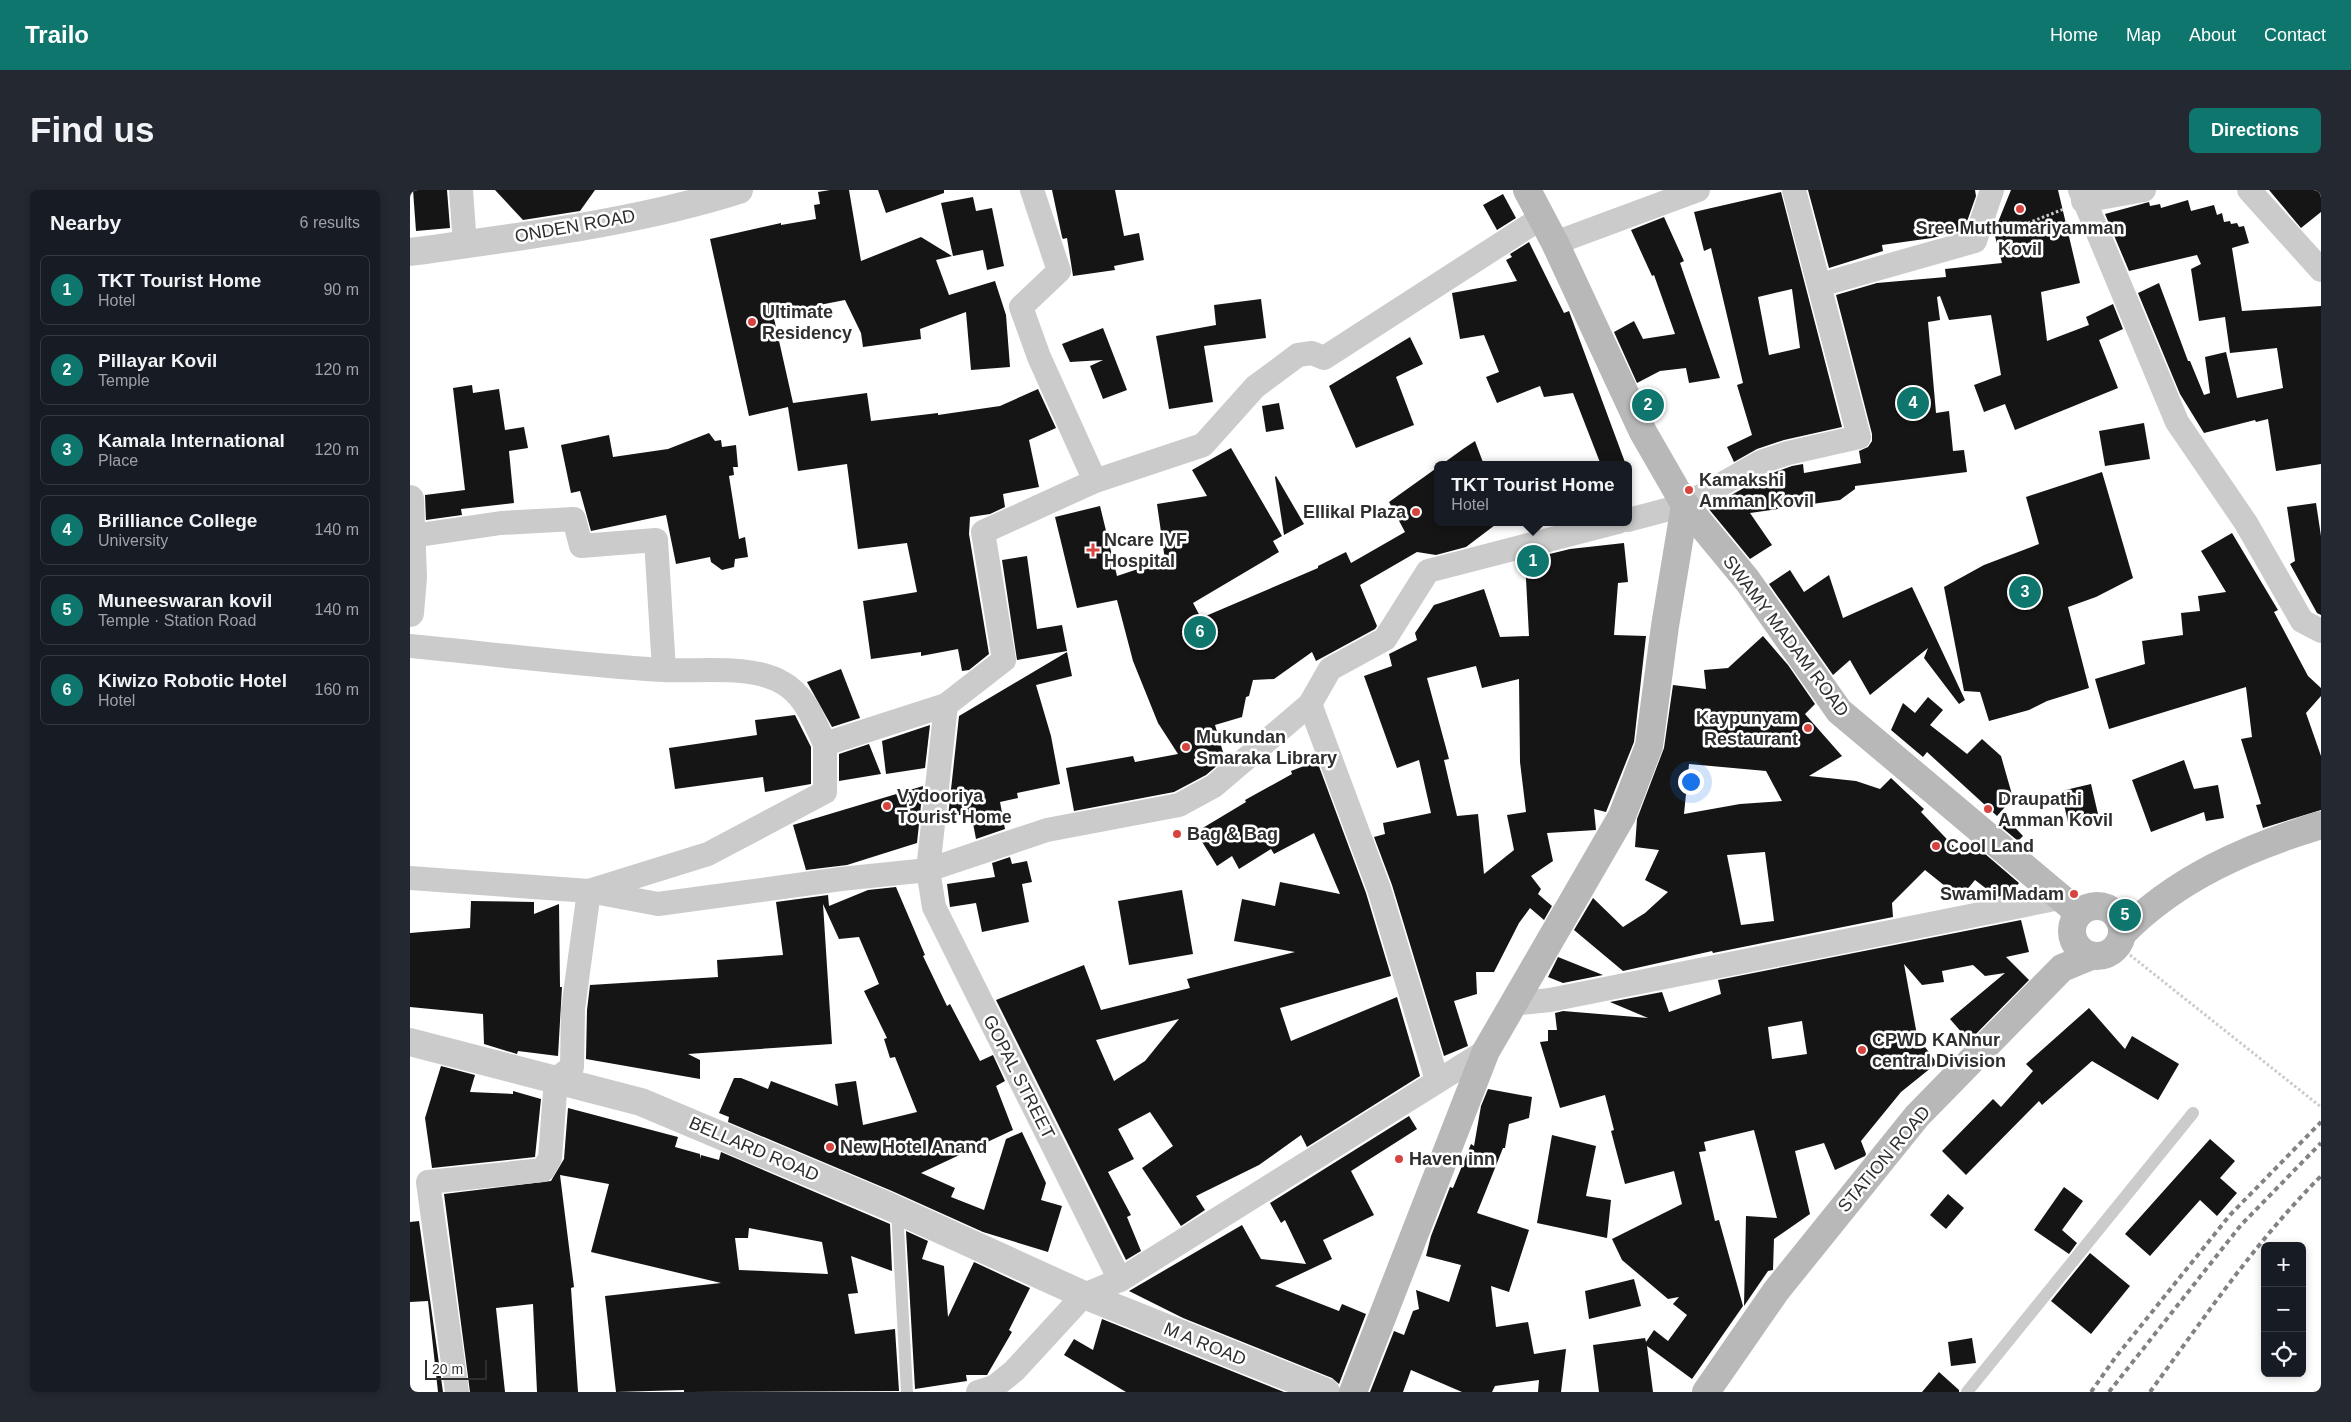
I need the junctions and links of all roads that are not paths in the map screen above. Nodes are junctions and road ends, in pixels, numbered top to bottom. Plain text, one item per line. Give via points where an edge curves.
1 (461, 190) edge
2 (739, 190) edge
3 (1032, 190) edge
4 (1527, 190) edge
5 (1698, 190) edge
6 (1794, 190) edge
7 (1992, 190) edge
8 (2144, 190) edge
9 (2249, 190) edge
10 (2082, 196) edge
11 (1541, 218) junction
12 (1555, 243) junction
13 (465, 245) junction
14 (410, 252) edge
15 (2321, 270) edge
16 (1820, 285) junction
17 (1095, 481) junction
18 (410, 499) edge
19 (1685, 505) junction
20 (1632, 519) edge
21 (1602, 526) edge
22 (412, 536) junction
23 (410, 613) edge
24 (2321, 631) edge
25 (410, 646) edge
26 (664, 670) junction
27 (1310, 704) junction
28 (946, 705) junction
29 (825, 744) junction
30 (2321, 825) edge
31 (928, 870) junction
32 (2195, 877) junction
33 (410, 878) edge
34 (589, 891) junction
35 (2070, 906) junction
36 (2110, 909) junction
37 (2120, 940) junction
38 (2082, 948) junction
39 (1512, 1004) junction
40 (410, 1042) edge
41 (1486, 1051) junction
42 (556, 1079) junction
43 (1438, 1080) junction
44 (2193, 1113) dead end
45 (897, 1210) junction
46 (1120, 1280) junction
47 (1084, 1295) junction
48 (457, 1392) edge
49 (907, 1392) edge
50 (978, 1392) edge
51 (1326, 1392) edge
52 (1354, 1392) edge
53 (1706, 1392) edge
54 (1966, 1392) edge

1 - 13 street
2 - 13 street, ONDEN ROAD via 693,205
3 - 17 street via 1059,271 1021,308 1039,357
4 - 11 main road, SWAMY MADAM ROAD
5 - 12 street
6 - 16 street
7 - 16 street via 1975,241
8 - 10 street
9 - 15 street
10 - 24 street via 2177,422 2246,523 2302,621
11 - 12 main road, SWAMY MADAM ROAD
11 - 17 street via 1324,358 1312,353 1298,355 1254,386 1203,445
12 - 19 main road, SWAMY MADAM ROAD via 1644,432
13 - 14 street, ONDEN ROAD
16 - 19 street via 1858,437 1788,452 1762,462
17 - 28 street via 983,532 1004,660
18 - 22 street
19 - 20 street
19 - 35 main road, SWAMY MADAM ROAD via 1746,580 1839,711
19 - 39 main road via 1664,626 1649,746 1622,816
21 - 27 street via 1428,571 1386,639 1330,669
22 - 23 street
22 - 26 street via 501,523 574,520 581,546 656,540
25 - 26 street
26 - 29 street via 731,671 782,682 805,704
27 - 31 street via 1214,786 1179,805 1047,830
27 - 43 street via 1379,889
28 - 29 street
28 - 31 street, GOPAL STREET
29 - 34 street via 825,792 708,854
30 - 32 main road via 2239,853
31 - 34 street via 658,904
31 - 46 street, GOPAL STREET via 934,907
32 - 36 main road
32 - 37 main road via 2133,923
33 - 34 street
34 - 42 street via 573,1009 572,1067
35 - 36 main road via 2098,905
35 - 38 main road via 2072,923
35 - 39 street via 1550,1000
36 - 37 main road via 2119,918
37 - 38 main road via 2108,954
38 - 53 main road, STATION ROAD via 1918,1116 1776,1291
39 - 41 main road
40 - 42 street, BELLARD ROAD
41 - 43 street
41 - 52 main road
42 - 45 street, BELLARD ROAD via 641,1102
42 - 48 street via 550,1158 543,1170 428,1182
43 - 46 street
44 - 54 lane
45 - 47 street, BELLARD ROAD
45 - 49 lane
46 - 47 street
47 - 50 street via 1014,1371 994,1387
47 - 51 street, M A ROAD

